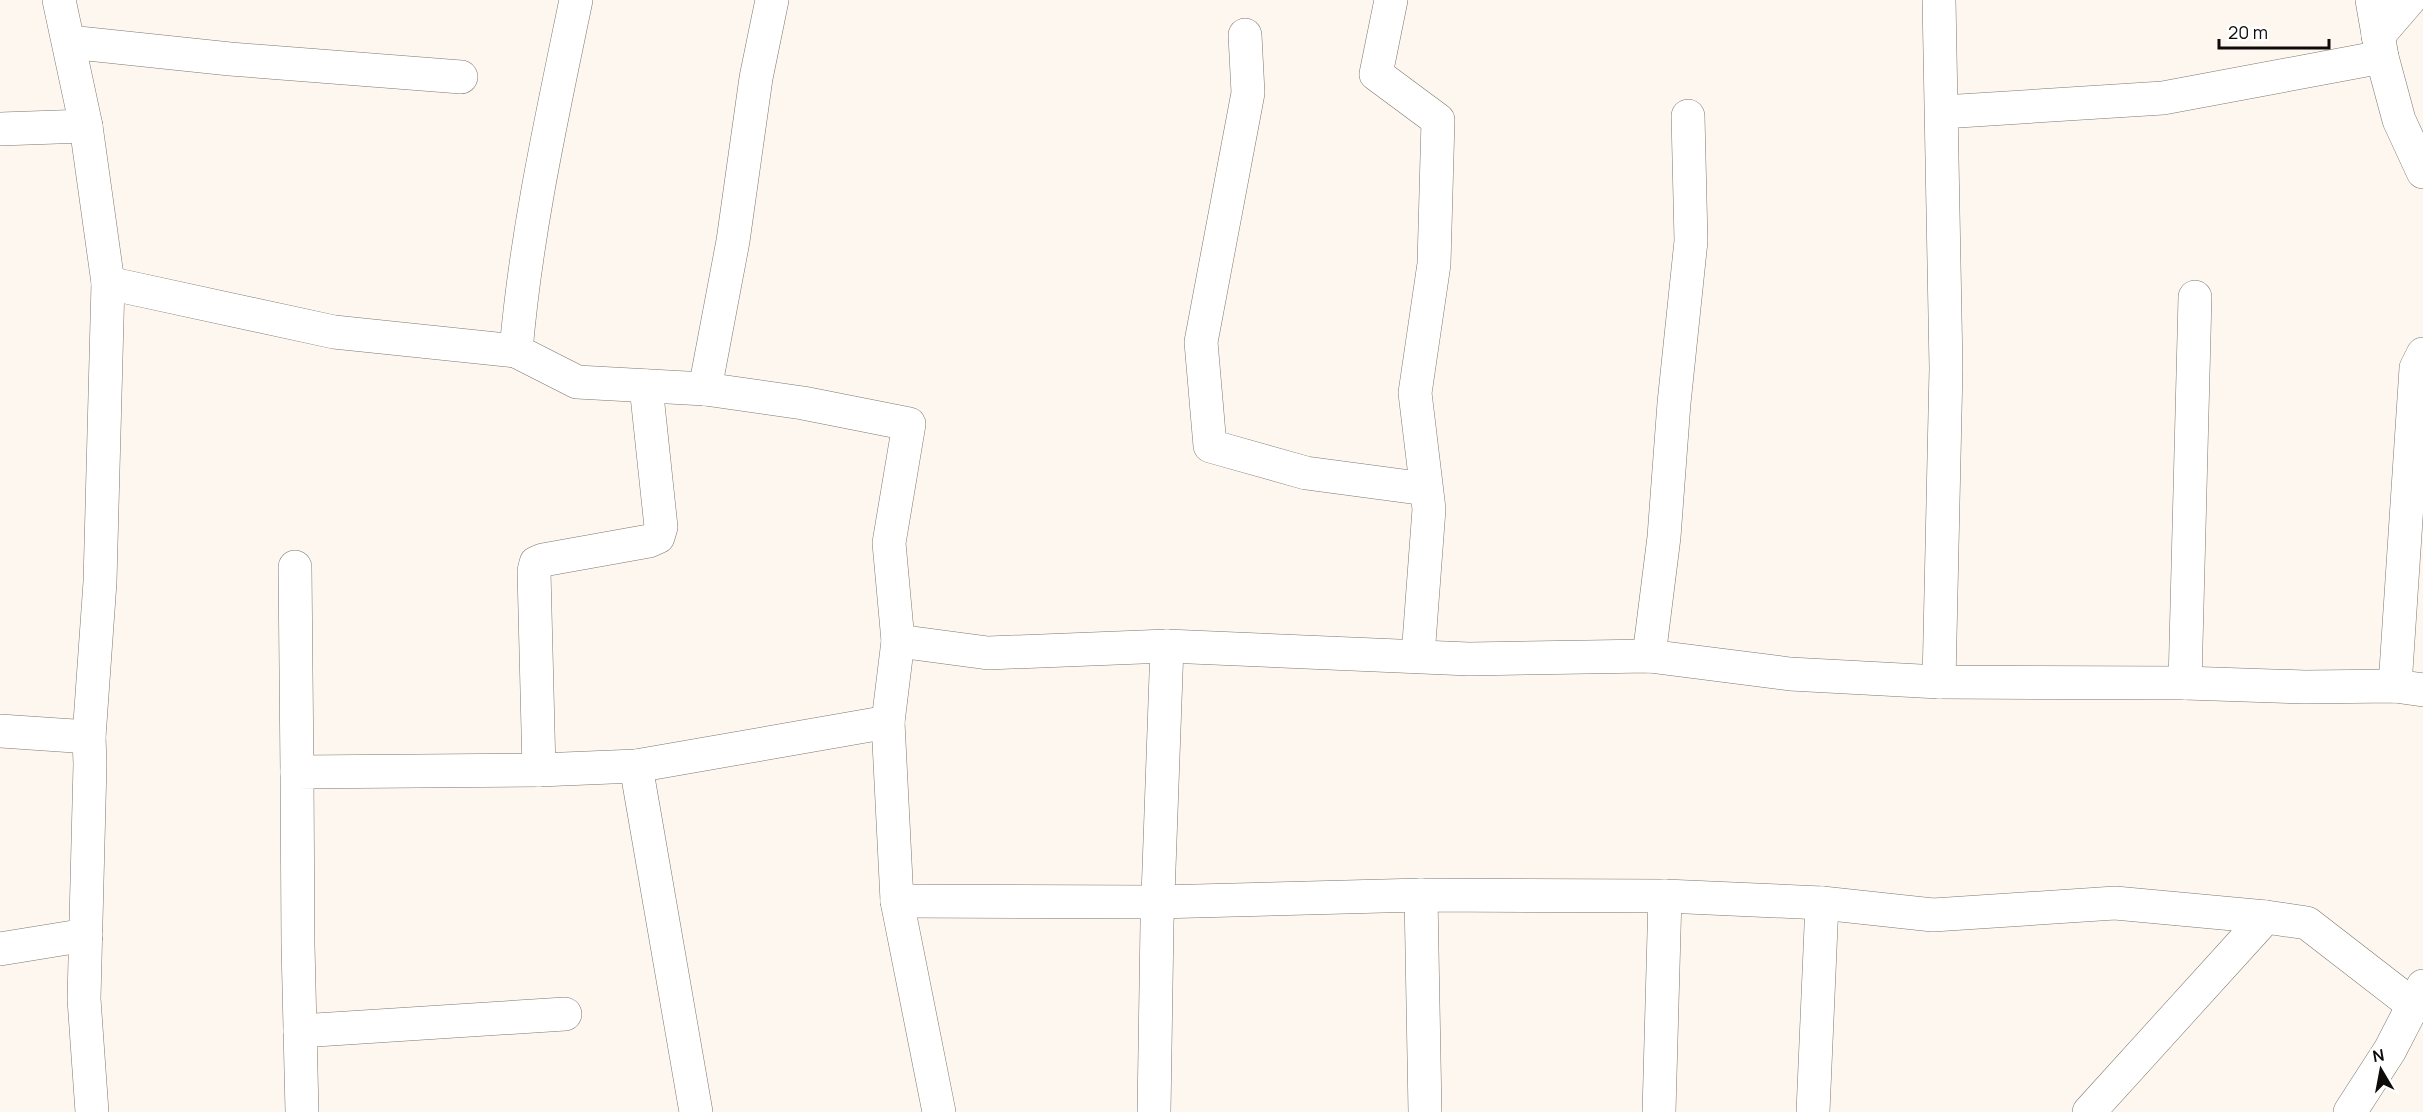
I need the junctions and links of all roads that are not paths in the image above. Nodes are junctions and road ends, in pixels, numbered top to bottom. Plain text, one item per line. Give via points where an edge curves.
1 (59, 0) edge
2 (576, 0) edge
3 (772, 0) edge
4 (1390, 0) edge
5 (1939, 0) edge
6 (2372, 0) edge
7 (2409, 0) edge
8 (1245, 34) dead end
9 (69, 42) junction
10 (2380, 47) junction
11 (460, 77) dead end
12 (1943, 112) junction
13 (1688, 116) dead end
14 (86, 126) junction
15 (0, 129) edge
16 (2423, 172) edge
17 (108, 283) junction
18 (2195, 297) dead end
19 (516, 351) junction
20 (2423, 354) edge
21 (646, 386) junction
22 (705, 389) junction
23 (1426, 489) junction
24 (295, 567) dead end
25 (898, 640) junction
26 (1167, 646) junction
27 (1418, 656) junction
28 (1649, 656) junction
29 (1939, 682) junction
30 (2185, 684) junction
31 (2409, 688) edge
32 (888, 722) junction
33 (0, 731) edge
34 (89, 737) junction
35 (636, 766) junction
36 (539, 770) junction
37 (297, 772) junction
38 (1421, 895) junction
39 (1665, 896) junction
40 (897, 901) junction
41 (1158, 902) junction
42 (1822, 903) junction
43 (2266, 917) junction
44 (86, 936) junction
45 (0, 949) edge
46 (2418, 995) edge
47 (565, 1014) dead end
48 (300, 1031) junction
49 (92, 1112) edge
50 (302, 1112) edge
51 (696, 1112) edge
52 (939, 1112) edge
53 (1154, 1112) edge
54 (1425, 1112) edge
55 (1659, 1112) edge
56 (1813, 1112) edge
57 (2089, 1112) edge
58 (2350, 1112) edge

1 - 9 street
2 - 19 street via 550,125
3 - 22 street
4 - 23 street via 1376,74 1438,120 1434,264 1415,393
5 - 12 street
6 - 10 street
7 - 10 street
8 - 23 street via 1248,93 1200,342 1210,446 1306,473
9 - 11 street
9 - 14 street
10 - 12 street via 2163,98
10 - 16 street via 2399,120
12 - 29 street via 1946,368
13 - 28 street via 1691,241
14 - 15 street
14 - 17 street
17 - 19 street via 334,332
17 - 34 street via 100,582
18 - 30 street
19 - 21 street via 577,382
20 - 31 street via 2416,368
21 - 22 street
21 - 36 street via 661,527 658,537 536,563
22 - 25 street via 909,424 889,543
23 - 27 street via 1429,509
24 - 37 street
25 - 26 street via 988,653
25 - 32 street
26 - 27 street
26 - 41 street
27 - 28 street
28 - 29 street via 1790,674
29 - 30 street
30 - 31 street
32 - 35 street
32 - 40 street
33 - 34 street
34 - 44 street
35 - 36 street
35 - 51 street
36 - 37 street
37 - 48 street
38 - 39 street
38 - 41 street
38 - 54 street
39 - 42 street
39 - 55 street
40 - 41 street
40 - 52 street
41 - 53 street
42 - 43 street via 1933,915 2115,903
42 - 56 street
43 - 46 street via 2307,923
43 - 57 street
44 - 45 street
44 - 49 street via 84,999
46 - 58 street via 2390,1050
47 - 48 street
48 - 50 street

